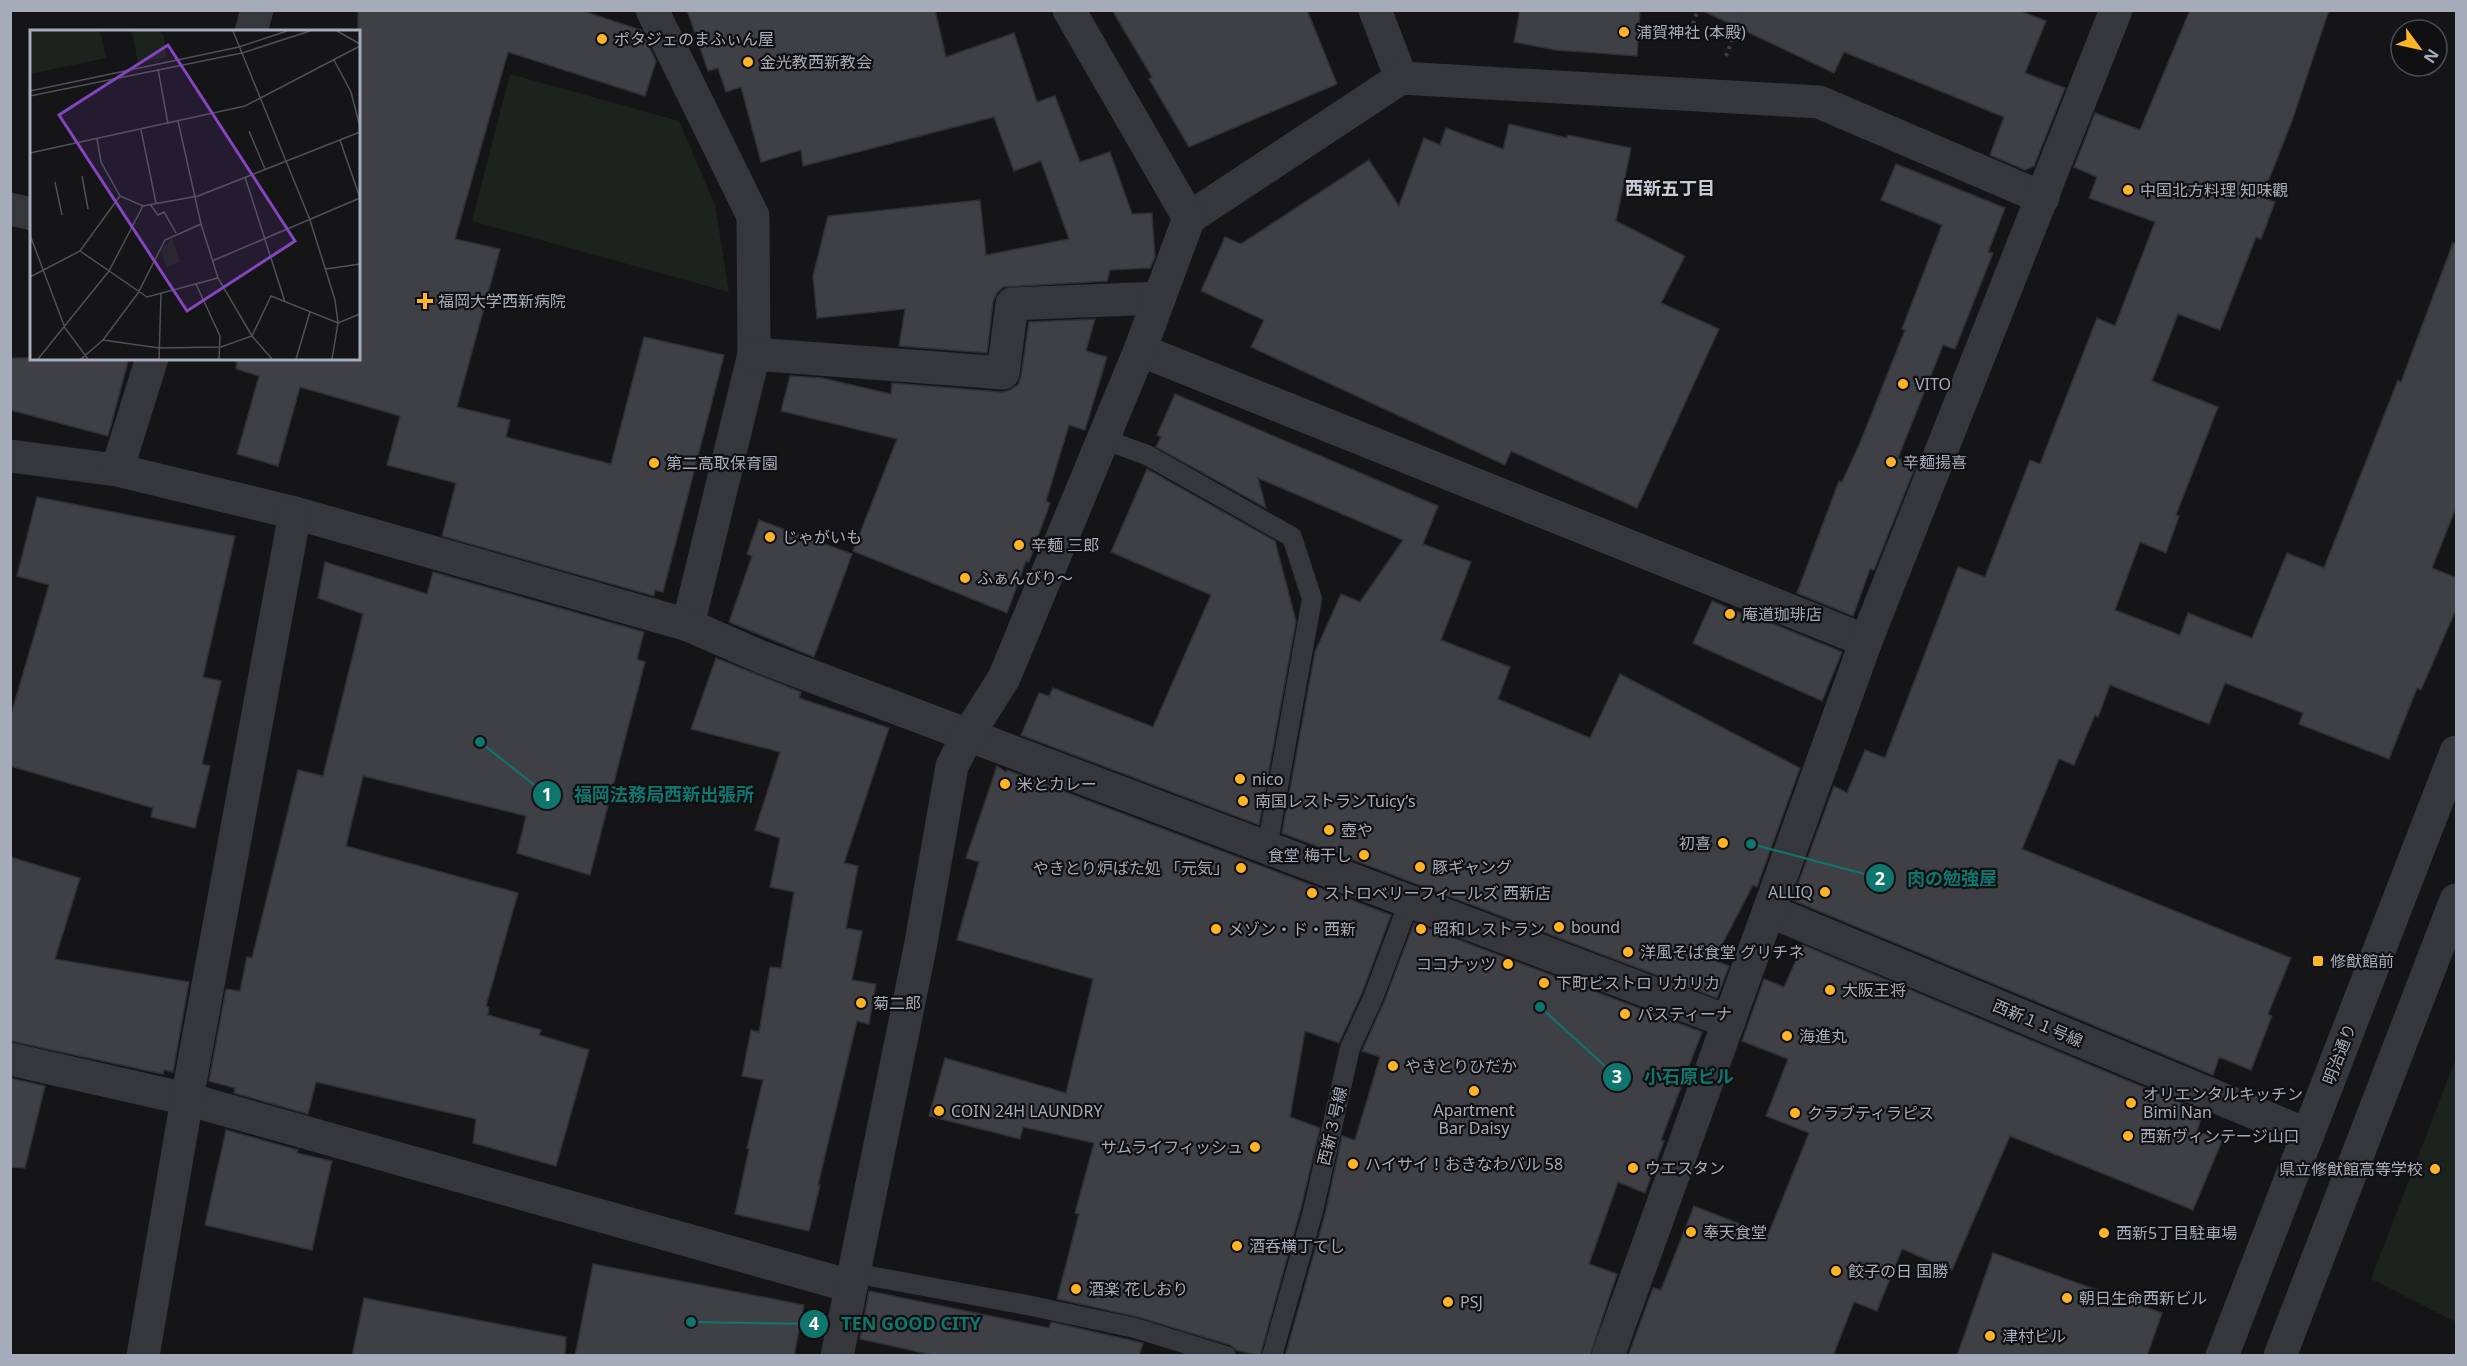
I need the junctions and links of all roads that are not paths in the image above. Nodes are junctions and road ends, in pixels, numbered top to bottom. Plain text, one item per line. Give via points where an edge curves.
1 (257, 10) edge
2 (652, 10) edge
3 (1069, 10) edge
4 (1375, 10) edge
5 (2116, 10) edge
6 (252, 30) edge
7 (1401, 78) junction
8 (2043, 198) junction
9 (10, 209) edge
10 (30, 214) edge
11 (1189, 218) junction
12 (1159, 298) junction
13 (1140, 350) junction
14 (754, 354) junction
15 (151, 360) edge
16 (1103, 439) junction
17 (10, 456) edge
18 (117, 470) junction
19 (295, 513) junction
20 (688, 625) junction
21 (1866, 641) junction
22 (968, 735) junction
23 (2457, 752) edge
24 (1267, 848) junction
25 (2457, 900) edge
26 (1409, 902) junction
27 (1769, 911) junction
28 (1730, 1022) junction
29 (10, 1059) edge
30 (187, 1100) junction
31 (2308, 1135) junction
32 (851, 1280) junction
33 (143, 1356) edge
34 (837, 1356) edge
35 (1226, 1356) edge
36 (1272, 1356) edge
37 (1608, 1356) edge
38 (2222, 1356) edge
39 (2280, 1356) edge

1 - 6 street
2 - 14 street via 753,216
3 - 11 street
4 - 7 street
5 - 8 street
7 - 8 street via 1819,102
7 - 11 street
8 - 21 street
9 - 10 street
11 - 12 street
12 - 13 street
12 - 14 street via 1012,304 1003,373
13 - 16 street
13 - 21 street
14 - 20 street
15 - 18 street
16 - 22 street via 1004,678
16 - 24 lane via 1147,454 1292,537 1312,599
17 - 18 street
18 - 19 street
19 - 20 street
19 - 30 street
20 - 22 street via 761,657
21 - 27 street
22 - 24 street
22 - 32 street via 952,766 920,948
23 - 31 street, 明治通り
24 - 26 street
25 - 39 street
26 - 28 street
26 - 36 lane, 西新３号線 via 1350,1048 1313,1211
27 - 28 street
27 - 31 street, 西新１１号線
28 - 37 street
29 - 30 street
30 - 32 street
30 - 33 street
31 - 38 street, 明治通り
32 - 34 street
32 - 35 lane via 1027,1305 1135,1328

